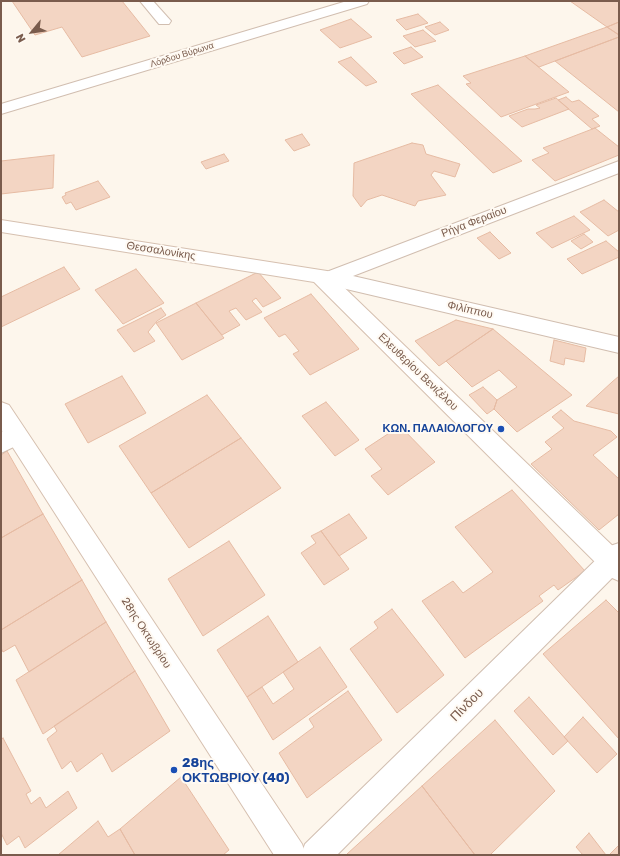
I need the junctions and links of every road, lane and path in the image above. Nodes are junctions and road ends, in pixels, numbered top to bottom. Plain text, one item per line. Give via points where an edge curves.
1 (146, 1) edge
2 (362, 1) edge
3 (164, 21) dead end
4 (1, 109) edge
5 (619, 167) edge
6 (1, 226) edge
7 (325, 277) junction
8 (619, 345) edge
9 (1, 411) edge
10 (9, 439) edge
11 (616, 562) edge
12 (291, 855) edge
13 (316, 855) edge

1 - 3 lane
2 - 4 street, Λόρδου Βύρωνα
5 - 7 street, Ρήγα Φεραίου
6 - 7 street, Θεσσαλονίκης
7 - 8 street, Φιλίππου
7 - 11 street, Ελευθερίου Βενιζέλου
9 - 10 street, 28ης Οκτωβρίου
10 - 12 street, 28ης Οκτωβρίου
11 - 13 street, Πίνδου

